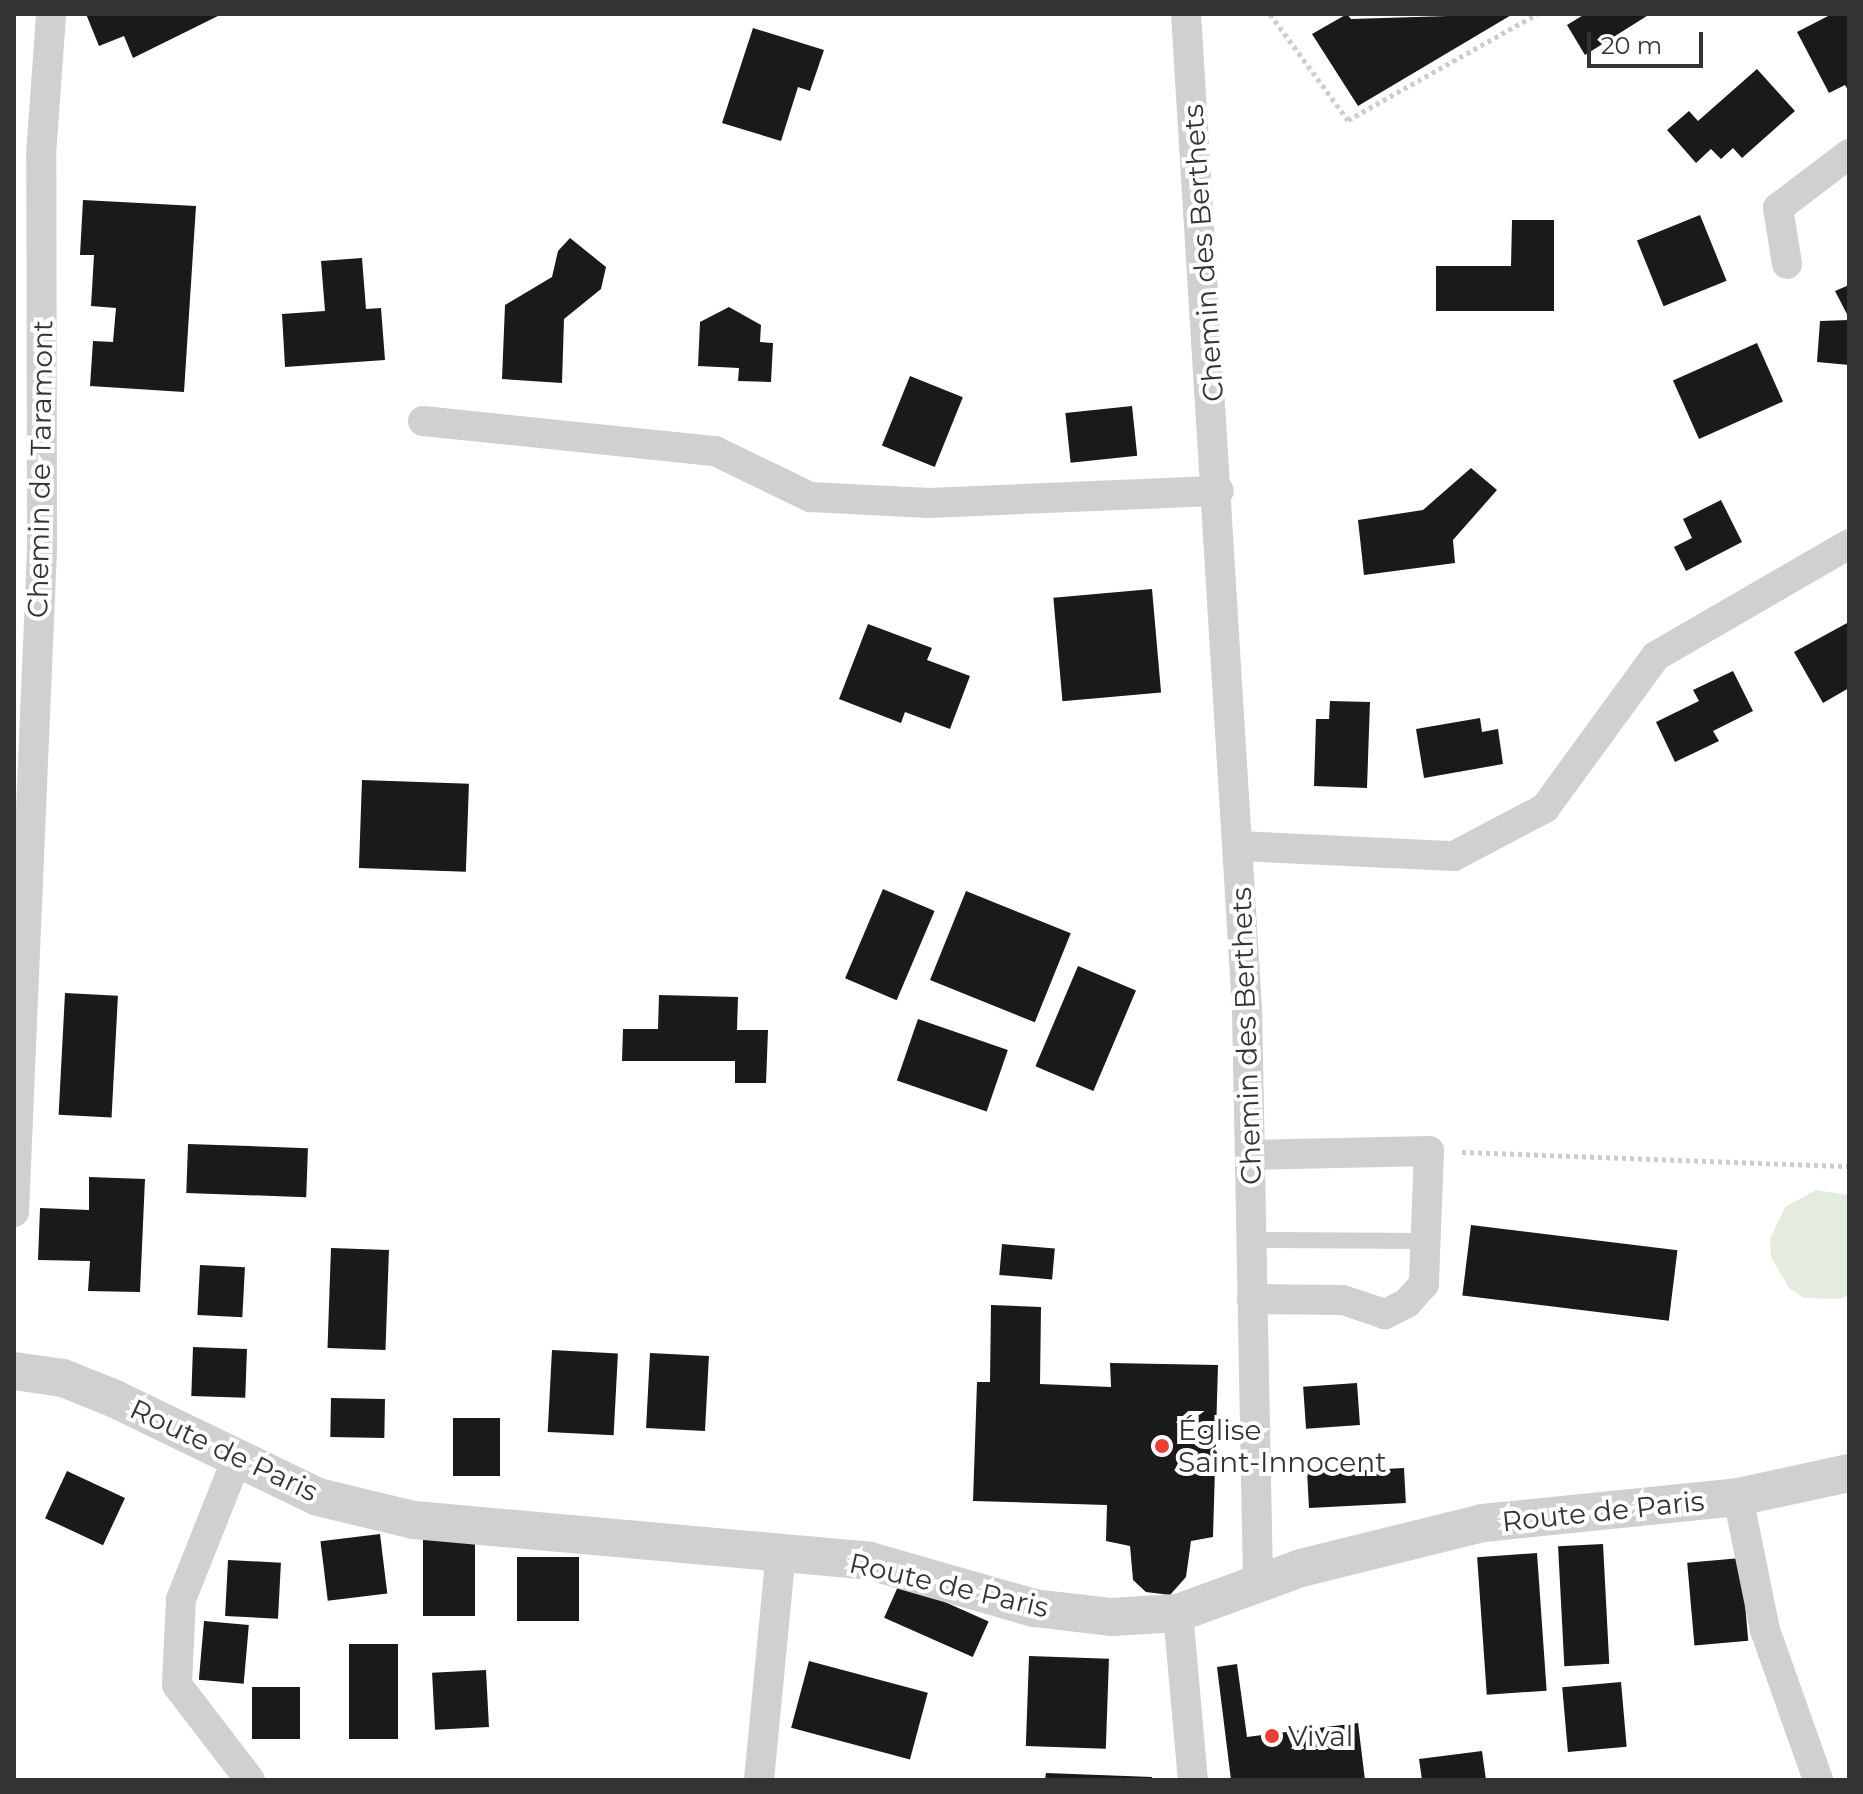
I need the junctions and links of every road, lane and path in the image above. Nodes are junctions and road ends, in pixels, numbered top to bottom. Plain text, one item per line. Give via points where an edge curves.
1 (51, 14) edge
2 (1270, 14) edge
3 (1537, 14) edge
4 (1192, 16) edge
5 (1849, 154) edge
6 (1787, 264) dead end
7 (423, 421) dead end
8 (1219, 491) junction
9 (1849, 544) edge
10 (1239, 846) junction
11 (1429, 1151) junction
12 (1251, 1155) junction
13 (1849, 1166) edge
14 (14, 1212) edge
15 (1251, 1240) junction
16 (1426, 1241) junction
17 (1252, 1299) junction
18 (14, 1371) edge
19 (236, 1461) junction
20 (1849, 1473) edge
21 (1738, 1497) junction
22 (781, 1552) junction
23 (1258, 1580) junction
24 (1178, 1613) junction
25 (250, 1780) edge
26 (759, 1780) edge
27 (1193, 1780) edge
28 (1818, 1780) edge

1 - 14 street, Chemin de Taramont via 41,155 42,549
2 - 3 path via 1348,120
4 - 8 street, Chemin des Berthets
5 - 6 street via 1778,208
7 - 8 street via 715,451 810,497 929,503
8 - 10 street, Chemin des Berthets
9 - 10 street via 1656,656 1545,808 1454,856
10 - 12 street, Chemin des Berthets
11 - 12 street
11 - 13 path
11 - 16 street
12 - 15 street, Chemin des Berthets
15 - 16 lane
15 - 17 street, Chemin des Berthets
16 - 17 street via 1424,1284 1385,1314 1343,1300
17 - 23 street, Chemin des Berthets
18 - 19 street, Route de Paris via 63,1378 115,1399
19 - 22 street, Route de Paris via 318,1497 414,1520
19 - 25 street via 181,1599 177,1685
20 - 21 street, Route de Paris
21 - 23 street, Route de Paris via 1483,1523
21 - 28 street via 1765,1630
22 - 24 street, Route de Paris via 870,1561 1034,1608 1112,1617
22 - 26 street
23 - 24 street, Route de Paris
24 - 27 street

